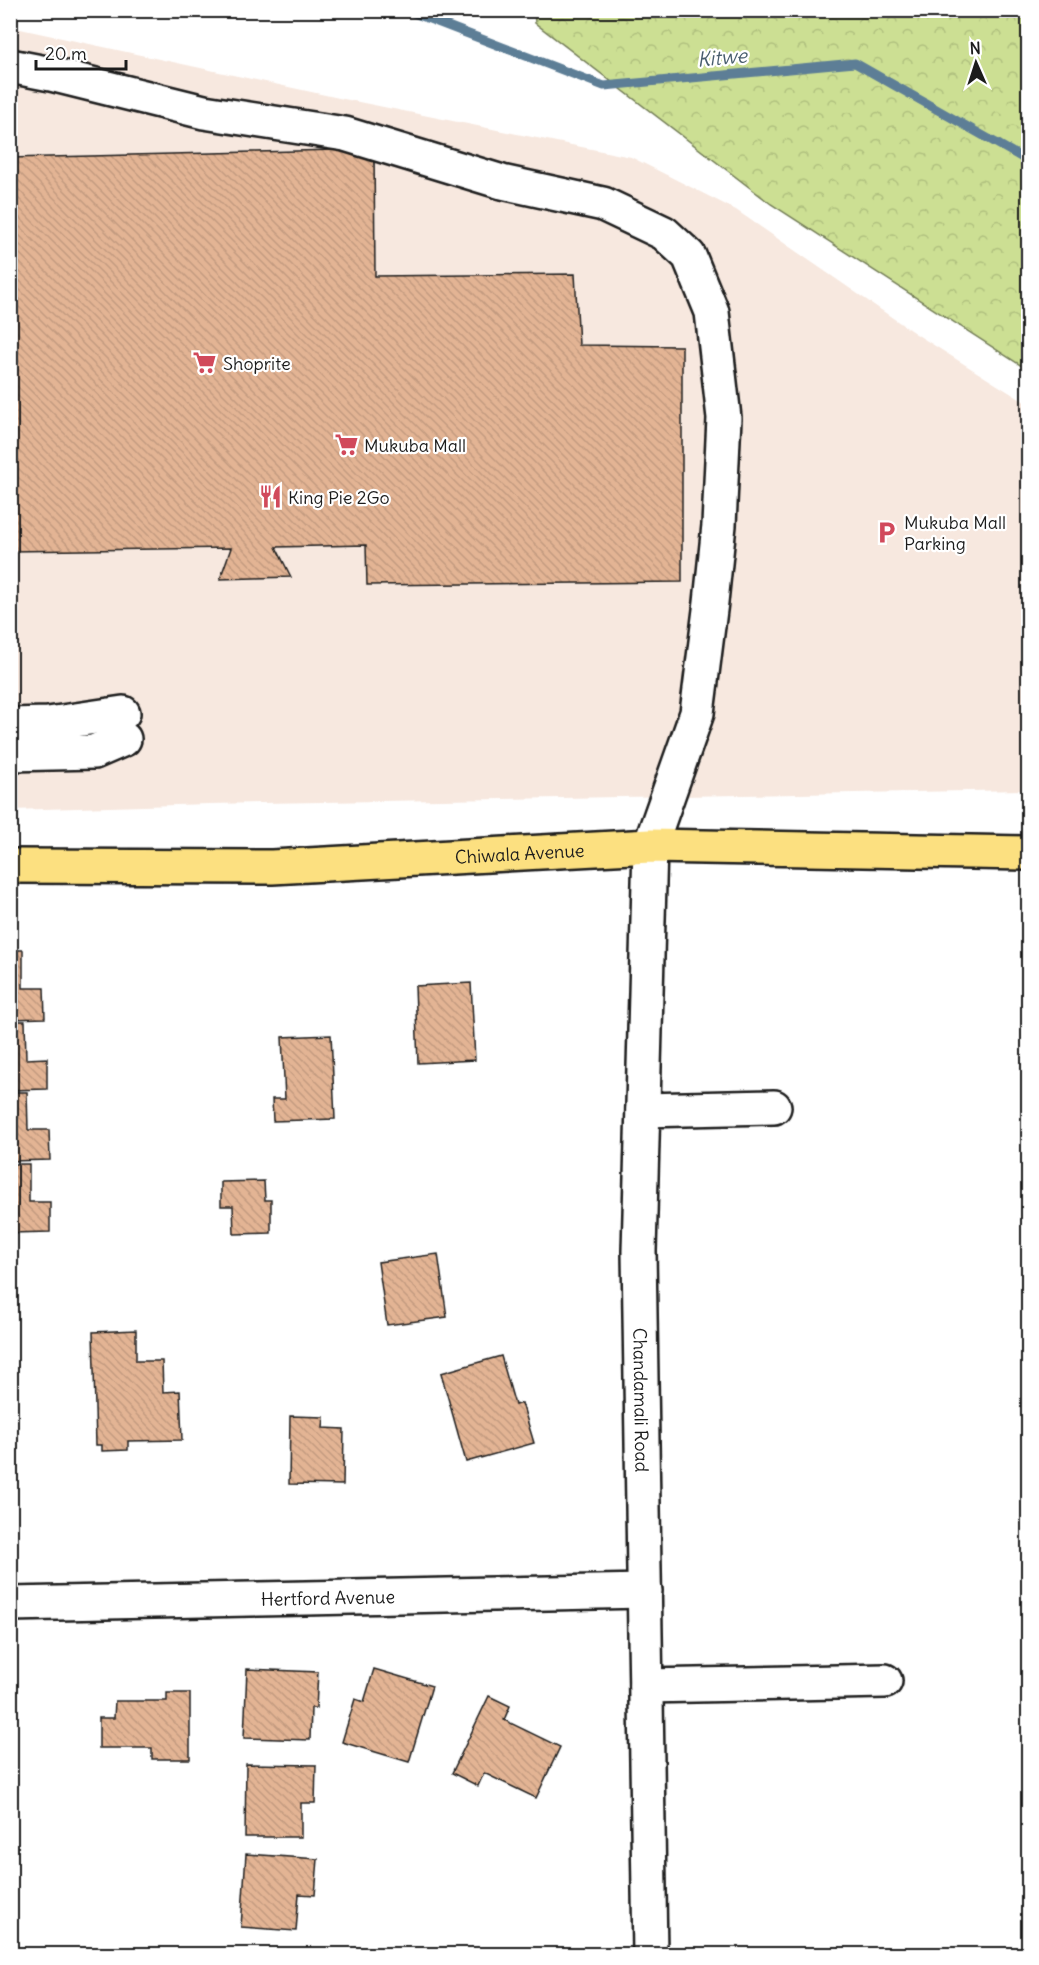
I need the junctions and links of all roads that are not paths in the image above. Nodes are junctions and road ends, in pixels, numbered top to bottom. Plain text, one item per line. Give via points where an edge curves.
1 (10, 66) edge
2 (10, 725) edge
3 (10, 754) edge
4 (650, 846) junction
5 (1029, 853) edge
6 (10, 866) edge
7 (774, 1107) dead end
8 (643, 1110) junction
9 (645, 1591) junction
10 (10, 1604) edge
11 (885, 1681) dead end
12 (646, 1686) junction
13 (650, 1954) edge

1 - 4 street, Chandamali Road via 204,112 345,134 502,182 603,204 664,233 689,256 712,312 724,418 719,525 698,713
2 - 3 street via 124,726 94,752
4 - 5 main road, Chiwala Avenue
4 - 6 main road, Chiwala Avenue via 272,867
4 - 8 street, Chandamali Road
7 - 8 street
8 - 9 street, Chandamali Road via 639,1251
9 - 10 street, Hertford Avenue
9 - 12 street, Chandamali Road
11 - 12 street
12 - 13 street, Chandamali Road

